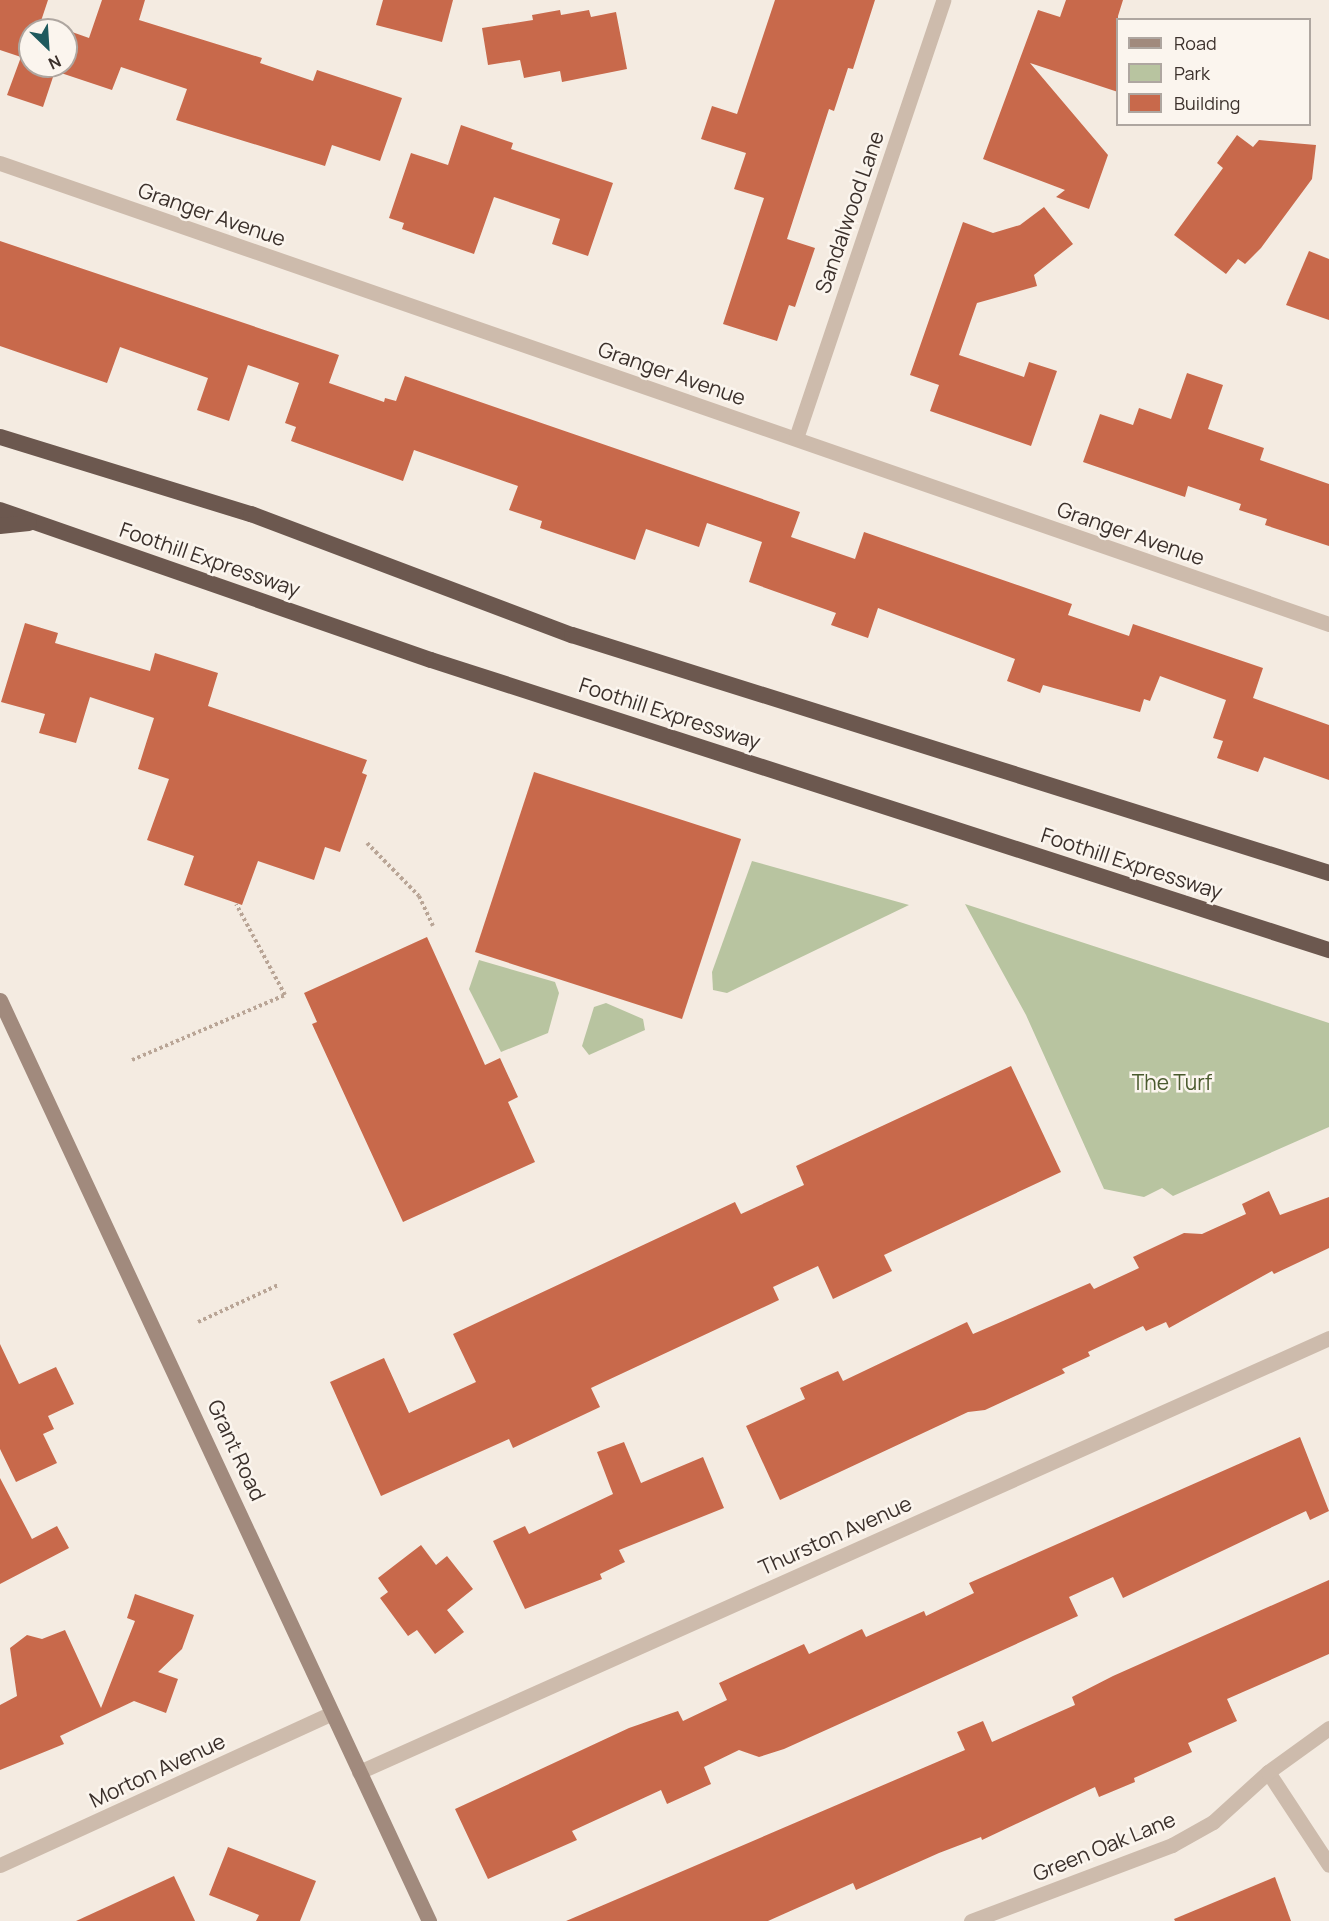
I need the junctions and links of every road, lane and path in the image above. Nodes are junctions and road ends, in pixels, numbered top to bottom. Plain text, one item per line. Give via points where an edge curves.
1 (943, 0) edge
2 (0, 163) edge
3 (0, 437) edge
4 (796, 438) junction
5 (0, 510) edge
6 (36, 522) junction
7 (0, 526) edge
8 (1329, 624) edge
9 (367, 843) dead end
10 (1329, 873) edge
11 (236, 904) dead end
12 (433, 926) dead end
13 (1329, 950) edge
14 (0, 1000) edge
15 (132, 1059) dead end
16 (278, 1286) dead end
17 (198, 1322) dead end
18 (1329, 1338) edge
19 (332, 1713) junction
20 (1329, 1728) edge
21 (359, 1772) junction
22 (1268, 1772) junction
23 (0, 1865) edge
24 (1329, 1865) edge
25 (429, 1921) edge
26 (971, 1921) edge

1 - 4 street, Sandalwood Lane
2 - 4 street, Granger Avenue
3 - 10 highway via 251,514 572,635
4 - 8 street, Granger Avenue
5 - 6 highway, Foothill Expressway
6 - 7 highway
6 - 13 highway, Foothill Expressway via 431,660
9 - 12 path via 419,896
11 - 15 path via 285,995
14 - 19 main road, Grant Road via 186,1392
16 - 17 path
18 - 21 street, Thurston Avenue
19 - 21 main road, Grant Road
19 - 23 street, Morton Avenue
20 - 22 street, Green Oak Lane
21 - 25 main road, Grant Road
22 - 24 street
22 - 26 street, Green Oak Lane via 1213,1822 1172,1845

